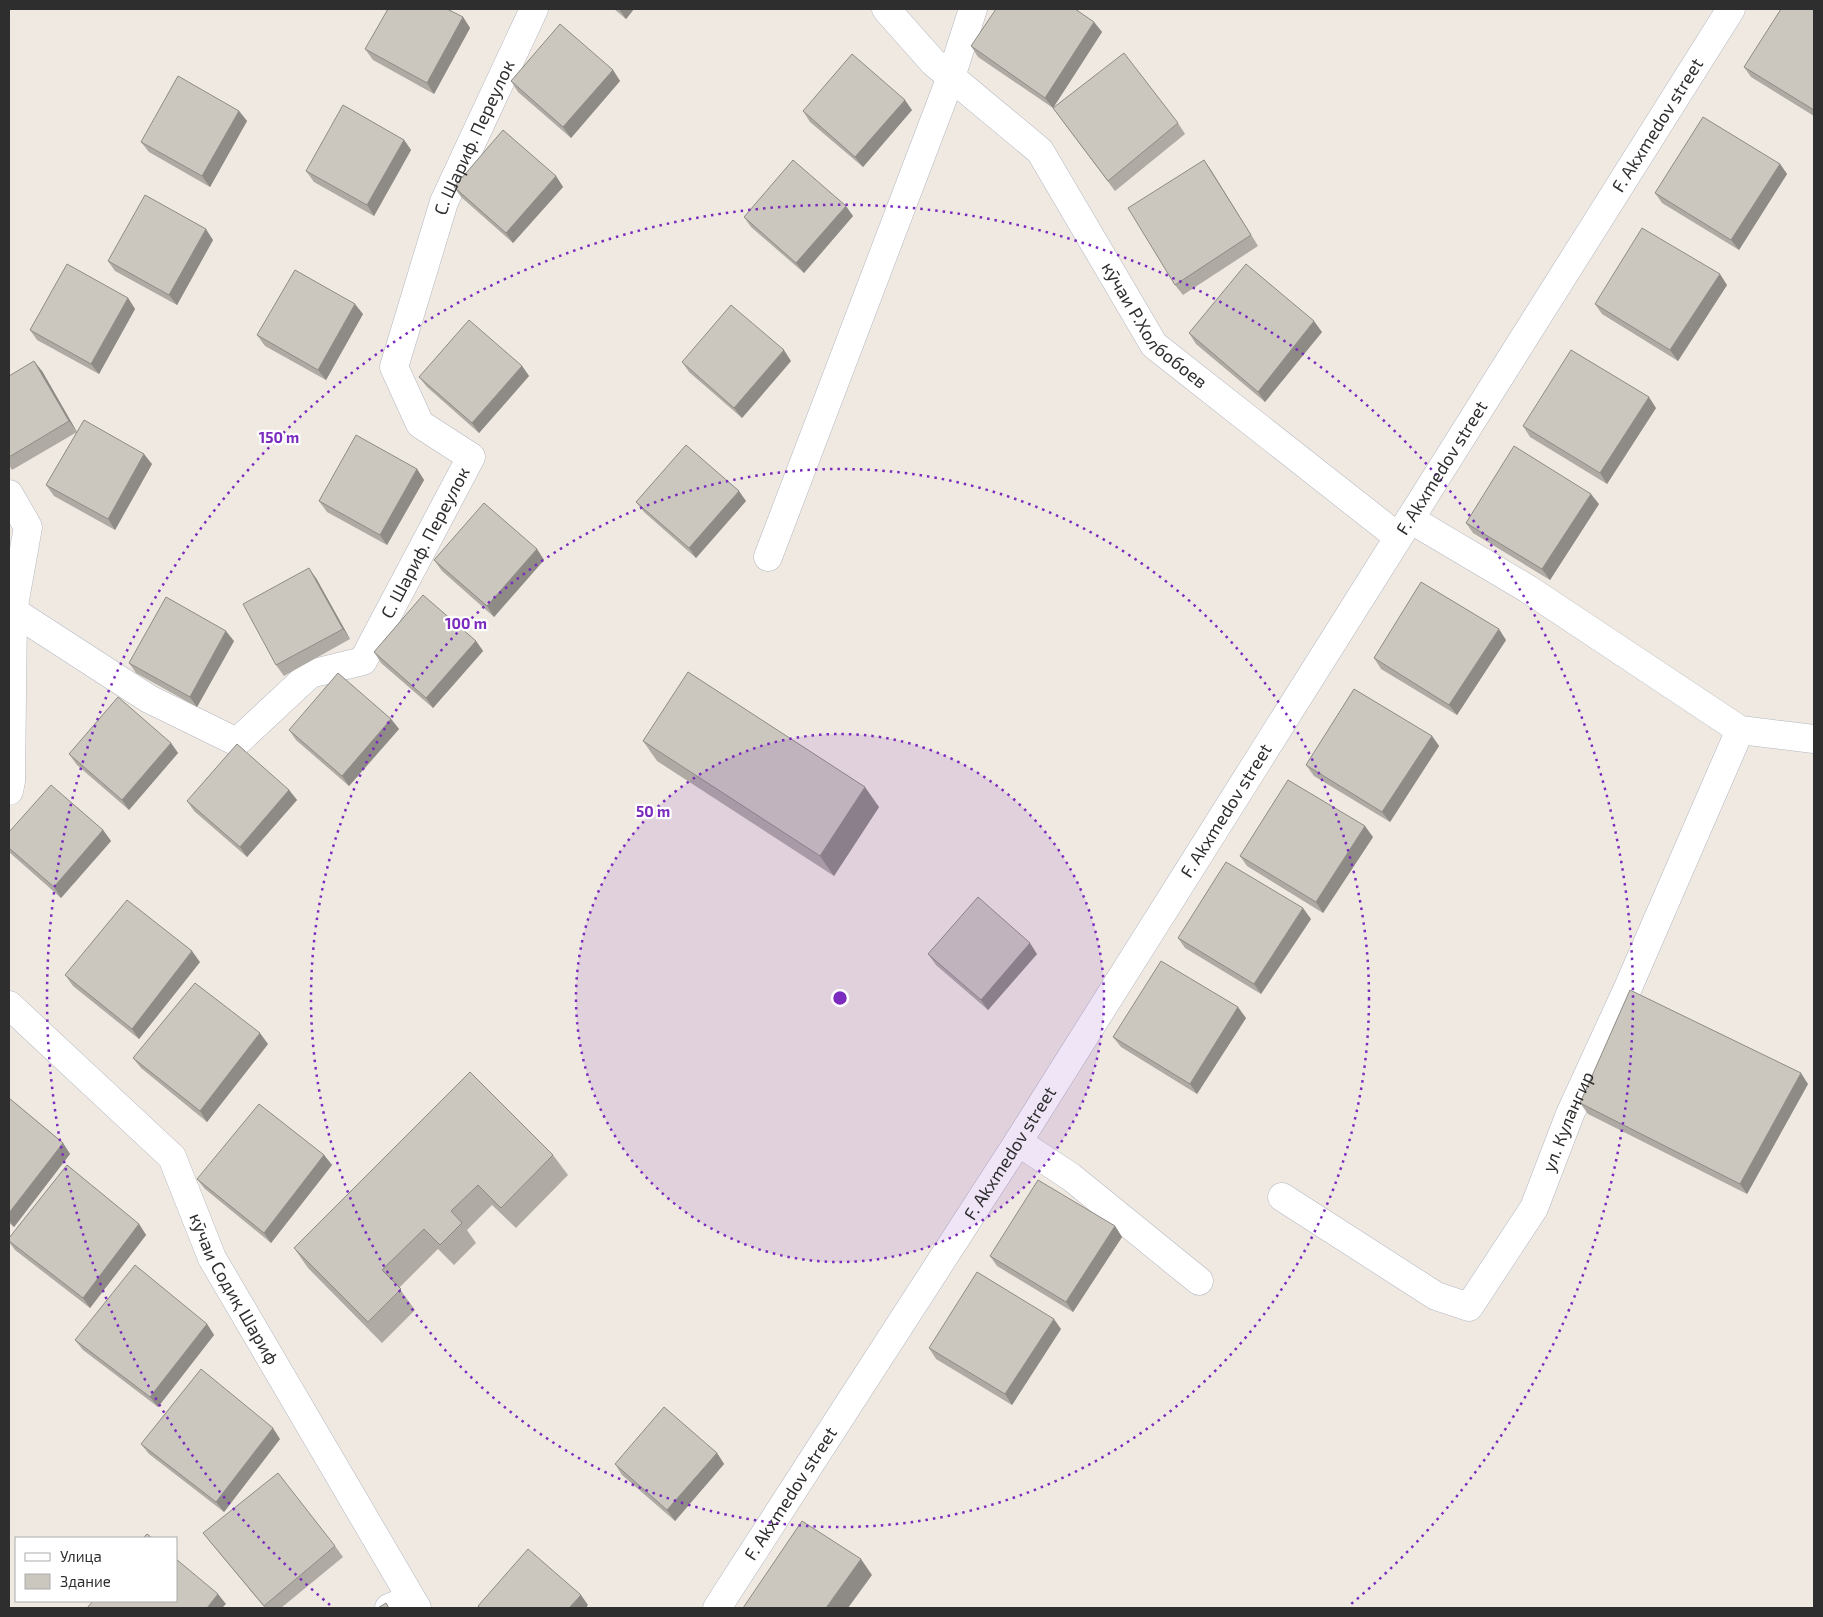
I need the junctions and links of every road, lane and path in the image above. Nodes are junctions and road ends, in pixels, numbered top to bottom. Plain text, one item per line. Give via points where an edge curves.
1 (534, 9) edge
2 (886, 9) edge
3 (973, 9) edge
4 (1731, 9) edge
5 (951, 77) junction
6 (9, 494) edge
7 (1404, 528) junction
8 (768, 557) dead end
9 (13, 611) junction
10 (1740, 730) junction
11 (1814, 739) edge
12 (9, 791) edge
13 (9, 1005) edge
14 (1018, 1142) junction
15 (1282, 1197) dead end
16 (1199, 1281) dead end
17 (406, 1605) edge
18 (717, 1608) edge

1 - 9 street, С. Шариф. Переулок via 444,202 394,366 420,424 471,457 363,661 310,674 237,742 149,699
2 - 5 street, кӯчаи Р.Холбобоев via 933,62
3 - 5 street
4 - 7 street, F. Akxmedov street
5 - 7 street, кӯчаи Р.Холбобоев via 1040,151 1154,345
5 - 8 street
6 - 9 street via 28,527
7 - 10 street, кӯчаи Р.Холбобоев via 1528,589
7 - 14 street, F. Akxmedov street
9 - 12 street
10 - 11 street
10 - 15 street, ул. Кулангир via 1570,1114 1534,1208 1469,1307 1436,1296
13 - 17 street, кӯчаи Содиқ Шариф via 172,1157 212,1258
14 - 16 street via 1071,1177
14 - 18 street, F. Akxmedov street

